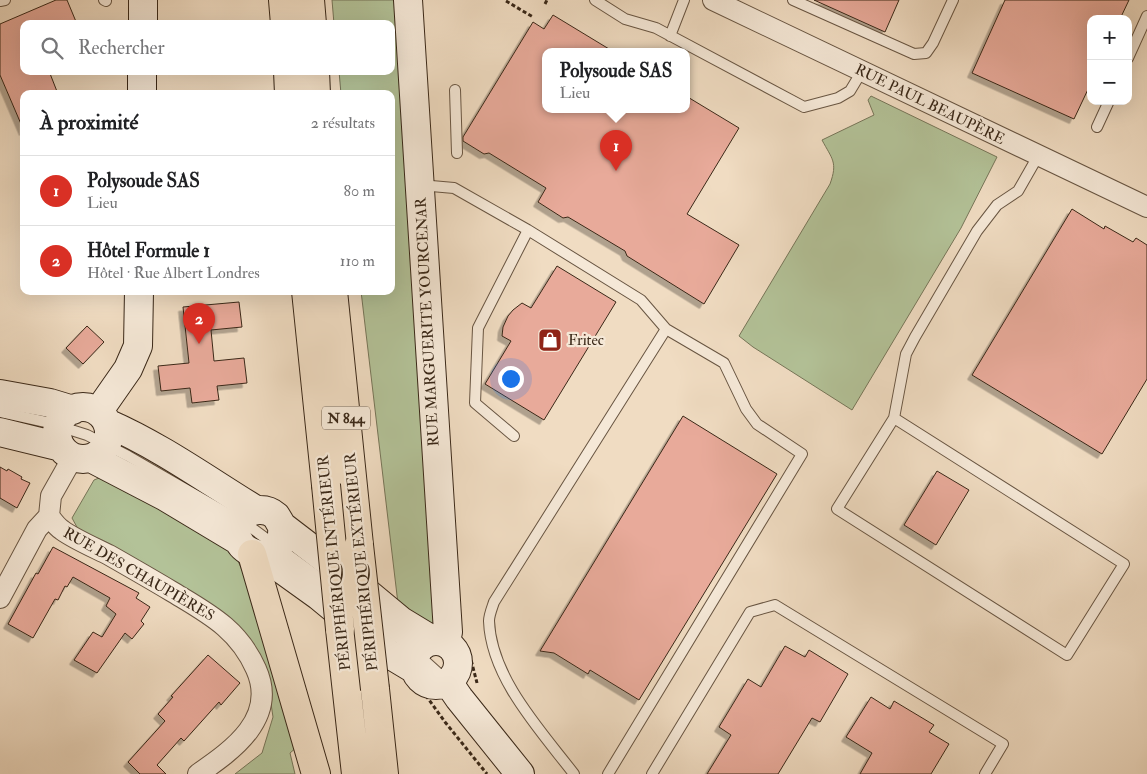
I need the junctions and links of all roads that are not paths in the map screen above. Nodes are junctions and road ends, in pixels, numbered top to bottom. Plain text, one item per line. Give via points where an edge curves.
1 (5, 0) edge
2 (143, 0) edge
3 (283, 0) edge
4 (310, 0) edge
5 (408, 0) edge
6 (595, 0) edge
7 (684, 0) edge
8 (713, 0) edge
9 (794, 0) edge
10 (953, 0) edge
11 (0, 1) edge
12 (1147, 16) edge
13 (143, 20) edge
14 (285, 20) edge
15 (312, 20) edge
16 (670, 36) junction
17 (1132, 49) edge
18 (862, 71) junction
19 (142, 75) edge
20 (288, 75) edge
21 (315, 75) edge
22 (142, 90) edge
23 (289, 90) edge
24 (316, 90) edge
25 (455, 90) dead end
26 (1107, 105) edge
27 (1097, 127) dead end
28 (457, 153) dead end
29 (1038, 156) junction
30 (419, 185) junction
31 (1147, 207) edge
32 (528, 230) junction
33 (139, 295) edge
34 (306, 295) edge
35 (333, 295) edge
36 (666, 329) junction
37 (0, 394) edge
38 (0, 412) edge
39 (894, 418) junction
40 (0, 432) edge
41 (83, 435) junction
42 (514, 436) dead end
43 (50, 516) junction
44 (259, 536) junction
45 (0, 598) edge
46 (427, 652) junction
47 (448, 682) junction
48 (198, 774) edge
49 (316, 774) edge
50 (356, 774) edge
51 (384, 774) edge
52 (520, 774) edge
53 (574, 774) edge
54 (608, 774) edge
55 (652, 774) edge
56 (985, 774) edge

1 - 11 lane
2 - 13 street
3 - 14 highway
4 - 15 highway
5 - 30 street, RUE MARGUERITE YOURCENAR
6 - 16 lane via 625,19 656,28
7 - 16 lane
8 - 18 street, RUE PAUL BEAUPÈRE
9 - 10 lane via 914,54 926,52 933,43
12 - 17 lane
16 - 18 lane via 804,107 838,98 850,91
18 - 29 street, RUE PAUL BEAUPÈRE
19 - 22 street
20 - 23 highway
21 - 24 highway
25 - 28 lane
26 - 27 lane
29 - 31 street, RUE PAUL BEAUPÈRE
29 - 39 lane via 1018,191 997,205 977,231 906,354
30 - 32 lane via 454,188
30 - 46 street, RUE MARGUERITE YOURCENAR via 448,632
32 - 36 lane via 641,300
32 - 42 lane via 478,328 475,402
33 - 41 street via 138,346 128,368
34 - 50 highway, PÉRIPHÉRIQUE INTÉRIEUR / N 844, bridge
35 - 51 highway, PÉRIPHÉRIQUE EXTÉRIEUR / N 844, bridge
36 - 53 lane via 494,602 489,620 496,657 515,697
36 - 54 lane via 724,363 746,409 757,424 802,454
37 - 41 street via 50,402
38 - 41 lane
39 - 39 lane via 837,509 1067,655 1124,564
40 - 41 street
41 - 43 street via 51,496
41 - 44 street via 171,500
41 - 44 street via 138,438 178,462
43 - 45 street via 37,529
43 - 48 street, RUE DES CHAUPIÈRES via 62,530 222,622 249,654 261,683 261,702 256,718 235,747
44 - 46 lane
44 - 46 street via 319,596 390,654
44 - 49 highway
46 - 47 street via 418,677 432,685
46 - 47 street via 453,649 458,666
47 - 52 street
55 - 56 lane via 750,612 775,605 1003,744

